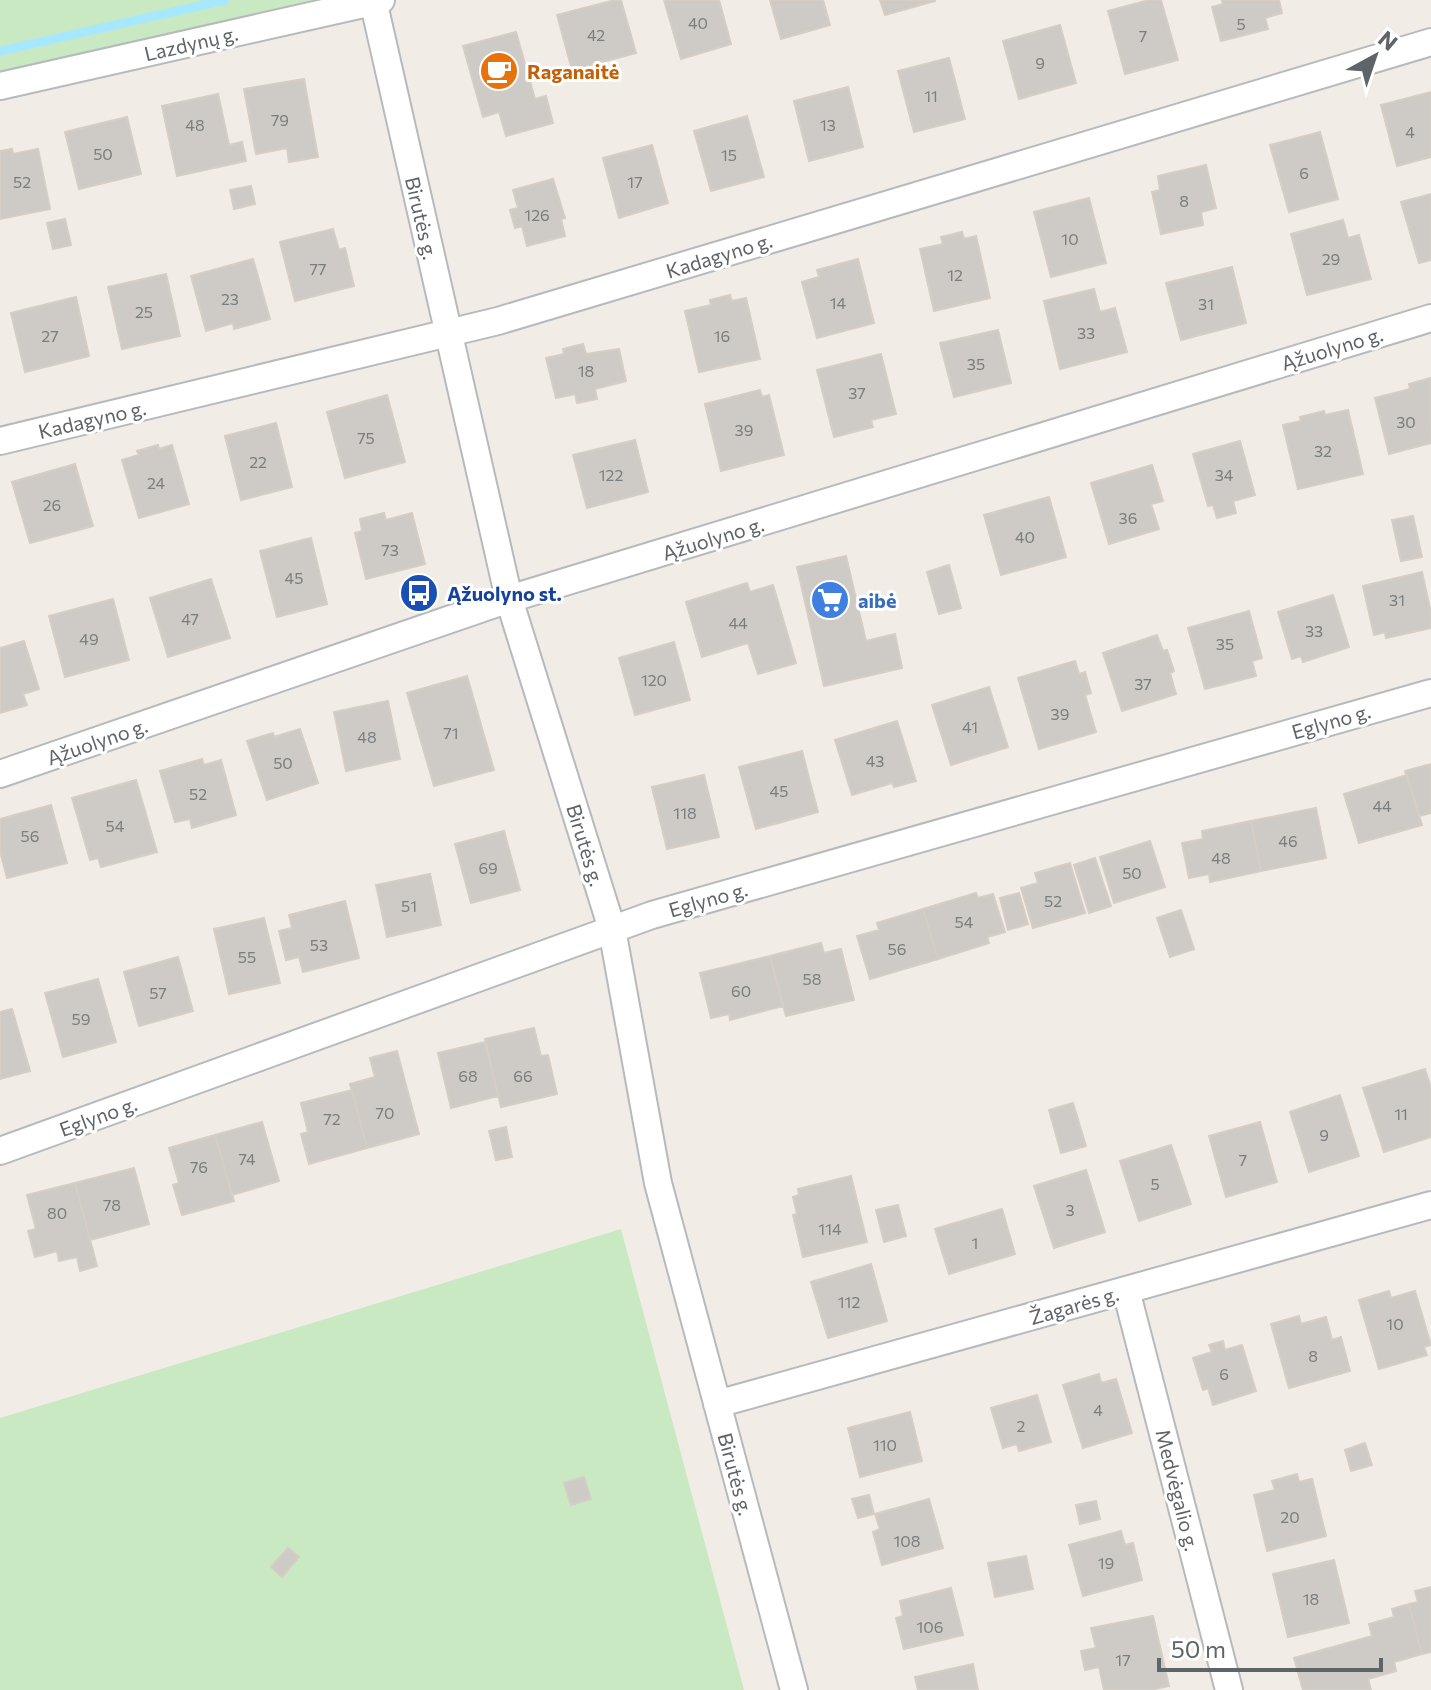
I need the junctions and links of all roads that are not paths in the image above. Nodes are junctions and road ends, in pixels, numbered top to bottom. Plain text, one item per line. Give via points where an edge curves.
1 (376, 0) edge
2 (1431, 42) edge
3 (0, 86) edge
4 (1431, 318) edge
5 (449, 334) junction
6 (0, 441) edge
7 (509, 599) junction
8 (1431, 693) edge
9 (0, 774) edge
10 (612, 929) junction
11 (0, 1151) edge
12 (1431, 1205) edge
13 (1126, 1290) junction
14 (717, 1404) junction
15 (794, 1690) edge
16 (1229, 1690) edge

1 - 3 street, Lazdynų g.
1 - 5 street, Birutės g.
2 - 5 street, Kadagyno g.
4 - 7 street, Ąžuolyno g.
5 - 6 street, Kadagyno g.
5 - 7 street, Birutės g.
7 - 9 street, Ąžuolyno g.
7 - 10 street, Birutės g.
8 - 10 street, Eglyno g.
10 - 11 street, Eglyno g.
10 - 14 street, Birutės g. via 658,1183
12 - 13 street, Žagarės g.
13 - 14 street, Žagarės g.
13 - 16 street, Medvėgalio g.
14 - 15 street, Birutės g.

